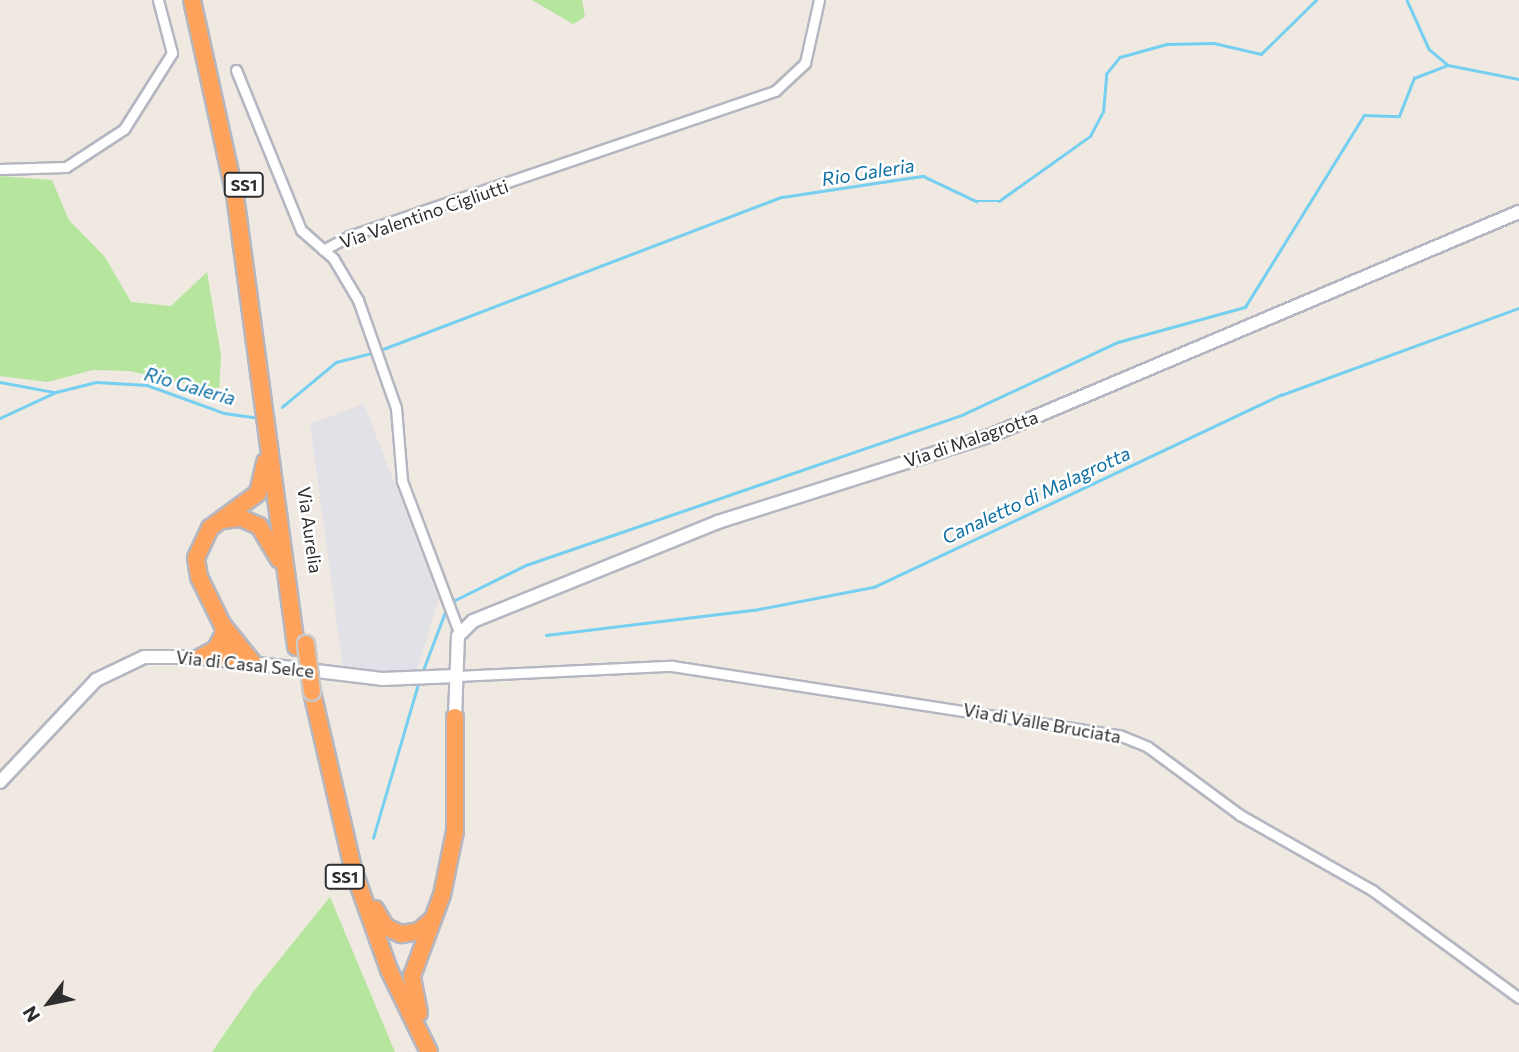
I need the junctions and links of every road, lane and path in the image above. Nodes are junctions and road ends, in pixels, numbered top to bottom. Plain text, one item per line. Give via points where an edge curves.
1 (158, 0) edge
2 (181, 0) edge
3 (192, 0) edge
4 (202, 0) edge
5 (819, 0) edge
6 (236, 70) dead end
7 (224, 132) junction
8 (0, 169) edge
9 (1519, 212) edge
10 (323, 250) junction
11 (265, 374) junction
12 (267, 421) junction
13 (218, 521) junction
14 (459, 632) junction
15 (225, 633) junction
16 (301, 646) junction
17 (201, 657) junction
18 (227, 659) junction
19 (253, 663) junction
20 (456, 676) junction
21 (307, 692) junction
22 (454, 717) joint
23 (0, 782) edge
24 (341, 829) junction
25 (435, 917) junction
26 (1519, 998) edge
27 (417, 1052) edge
28 (430, 1052) edge

1 - 8 street via 172,53 124,129 66,167
2 - 7 highway
3 - 7 highway, Via Aurelia / SS1
4 - 11 highway, Via Aurelia / SS1 via 242,173
5 - 10 street, Via Valentino Cigliutti via 805,63 775,91 349,236
6 - 10 street via 301,230
7 - 11 highway, Via Aurelia / SS1
9 - 14 main road, Via di Malagrotta via 1029,420 718,522 473,621
10 - 14 street, Via Valentino Cigliutti via 348,278 387,379 401,429 402,481
11 - 12 highway, Via Aurelia / SS1
11 - 16 highway, Via Aurelia / SS1 via 278,434
12 - 13 highway via 261,489
12 - 16 highway, Via Aurelia / SS1
13 - 15 highway via 202,538 196,561
13 - 16 highway via 247,520 274,543
14 - 20 main road
15 - 17 highway via 216,649
15 - 18 highway
15 - 19 highway
16 - 21 highway, Via Aurelia / SS1
17 - 18 main road, Via di Casal Selce
17 - 23 main road, Via di Casal Selce via 155,655 108,671 36,738
18 - 19 main road, Via di Casal Selce
19 - 20 main road, Via di Casal Selce via 383,679
20 - 22 main road
20 - 26 street, Via di Valle Bruciata via 672,666 1119,735 1148,747 1240,815 1372,890
21 - 24 highway, Via Aurelia / SS1
21 - 27 highway, Via Aurelia / SS1 via 345,876 381,975
22 - 25 highway via 455,831
24 - 25 highway via 386,927 410,934
24 - 28 highway, Via Aurelia / SS1 via 383,954
25 - 28 highway via 411,989

